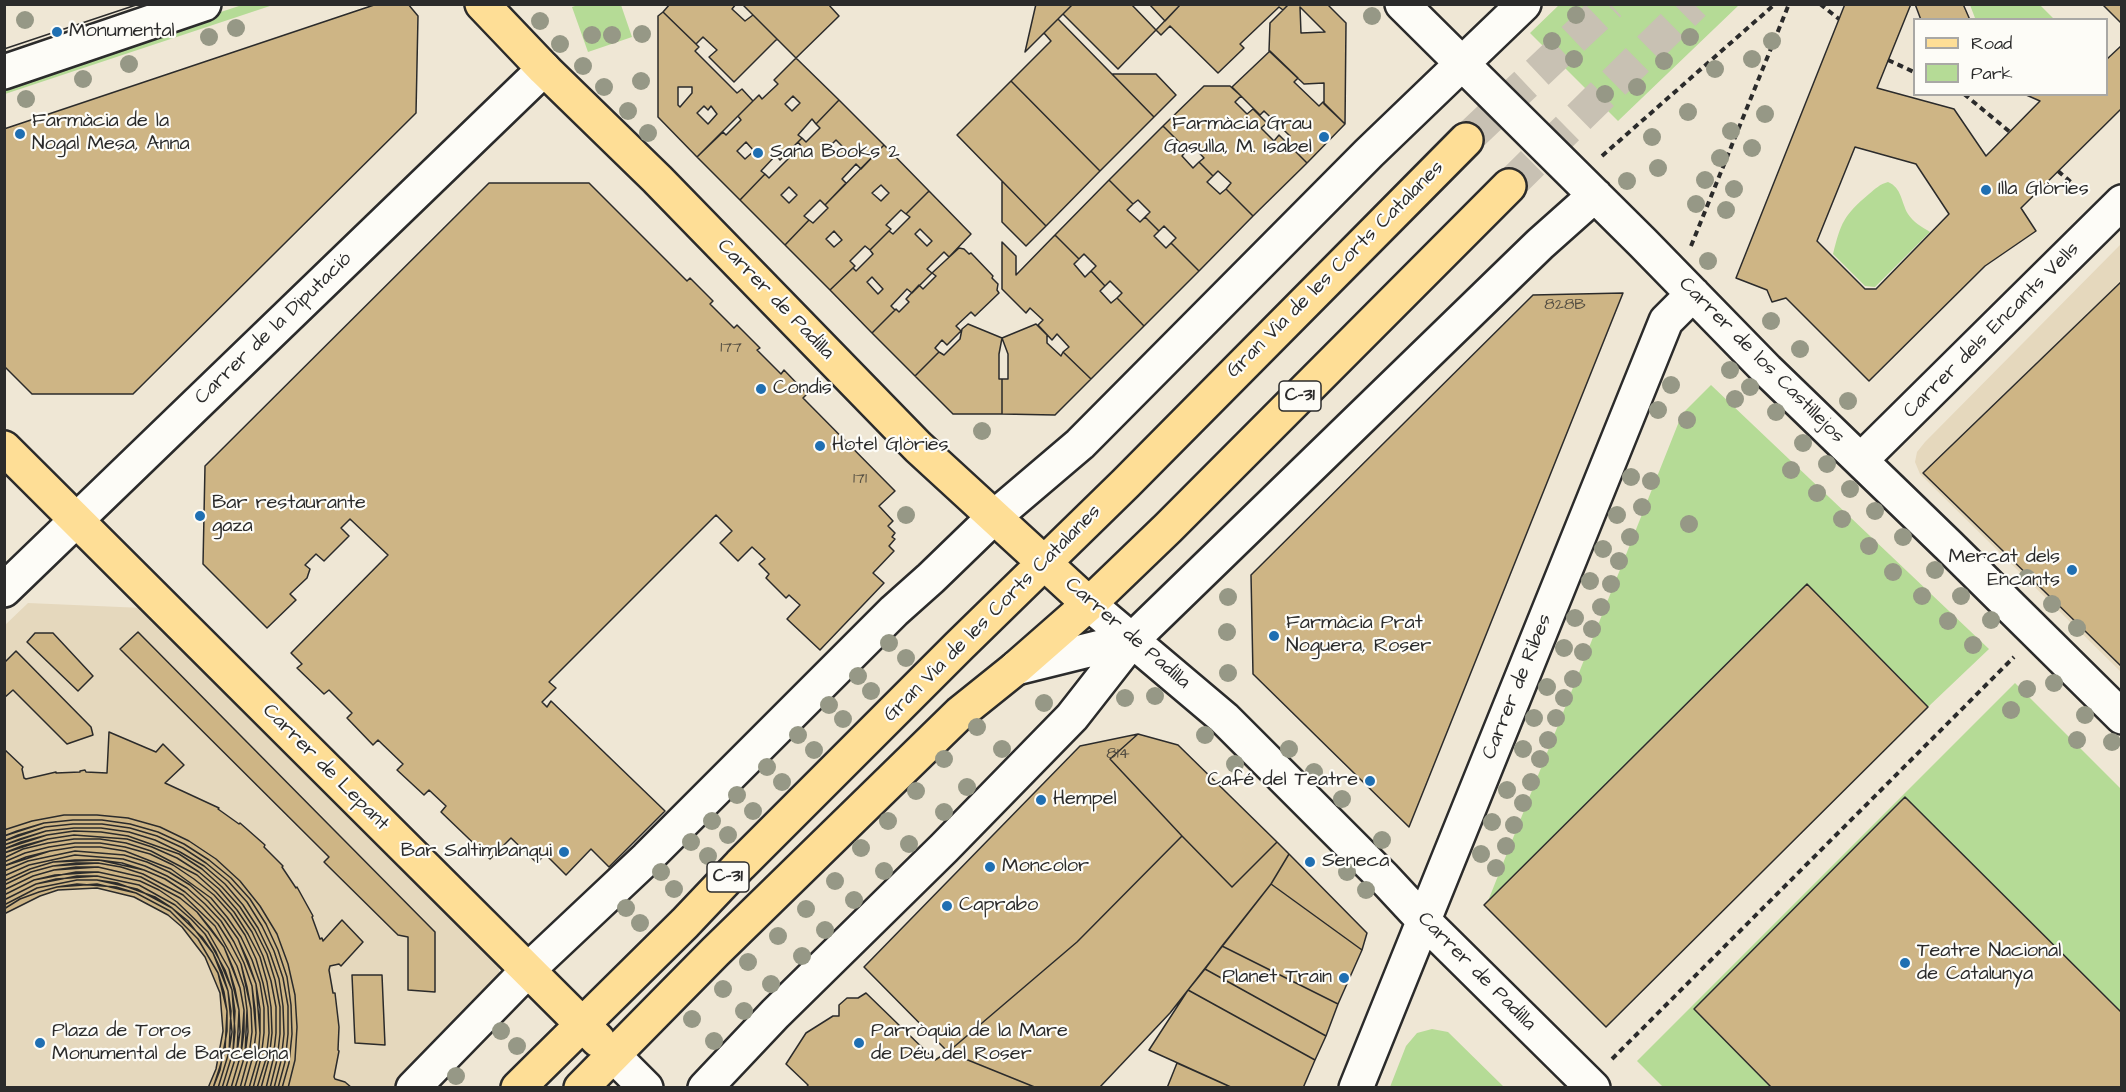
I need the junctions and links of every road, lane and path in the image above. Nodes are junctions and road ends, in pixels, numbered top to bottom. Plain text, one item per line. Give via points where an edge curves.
1 (204, 4) edge
2 (482, 4) edge
3 (1402, 4) edge
4 (1524, 4) edge
5 (1775, 4) edge
6 (1789, 4) edge
7 (1820, 4) edge
8 (1839, 19) dead end
9 (1888, 60) dead end
10 (1463, 64) junction
11 (544, 69) junction
12 (4, 72) edge
13 (1913, 72) edge
14 (1966, 96) edge
15 (2010, 132) dead end
16 (1466, 140) tunnel mouth
17 (1598, 159) dead end
18 (2058, 171) dead end
19 (1509, 186) tunnel mouth
20 (2080, 190) dead end
21 (1595, 195) junction
22 (2121, 202) edge
23 (1696, 236) dead end
24 (1693, 294) junction
25 (4, 448) edge
26 (1861, 460) junction
27 (993, 518) junction
28 (76, 520) junction
29 (1045, 562) junction
30 (4, 590) edge
31 (1089, 604) junction
32 (1133, 639) junction
33 (2016, 656) dead end
34 (1016, 668) junction
35 (2121, 717) edge
36 (1424, 921) junction
37 (528, 970) junction
38 (582, 1024) junction
39 (613, 1055) junction
40 (1611, 1060) dead end
41 (413, 1088) edge
42 (518, 1088) edge
43 (581, 1088) edge
44 (646, 1088) edge
45 (705, 1088) edge
46 (1356, 1088) edge
47 (1593, 1088) edge

1 - 12 street
2 - 11 main road, Carrer de Padilla
3 - 10 street, Carrer de los Castillejos
4 - 10 street
5 - 17 path
6 - 23 path
7 - 8 path
9 - 13 path
10 - 21 street, Carrer de los Castillejos
10 - 27 street via 1377,145 1080,444
11 - 27 main road, Carrer de Padilla
11 - 28 street, Carrer de la Diputació
14 - 15 path
16 - 29 main road, Gran Via de les Corts Catalanes / C-31
18 - 20 path
19 - 31 main road, C-31
21 - 24 street, Carrer de los Castillejos
21 - 32 street via 1539,244
22 - 26 street, Carrer dels Encants Vells
24 - 26 street, Carrer de los Castillejos
24 - 36 street, Carrer de Ribes via 1666,321
25 - 28 main road, Carrer de Lepant
26 - 35 street, Carrer de los Castillejos
27 - 29 main road, Carrer de Padilla
27 - 37 street
28 - 30 street, Carrer de la Diputació
28 - 37 main road, Carrer de Lepant
29 - 31 main road, Carrer de Padilla
29 - 38 main road, Gran Via de les Corts Catalanes / C-31
31 - 32 street, Carrer de Padilla
31 - 34 main road, C-31
32 - 34 street
32 - 36 street, Carrer de Padilla via 1224,718
32 - 45 street via 1072,717
33 - 40 path
34 - 39 main road, C-31 via 960,713
36 - 46 street, Carrer de Ribes
36 - 47 street, Carrer de Padilla
37 - 38 main road, Carrer de Lepant
37 - 41 street
38 - 39 main road, Carrer de Lepant
38 - 42 main road, Gran Via de les Corts Catalanes / C-31
39 - 43 main road, C-31
39 - 44 street, Carrer de Lepant

